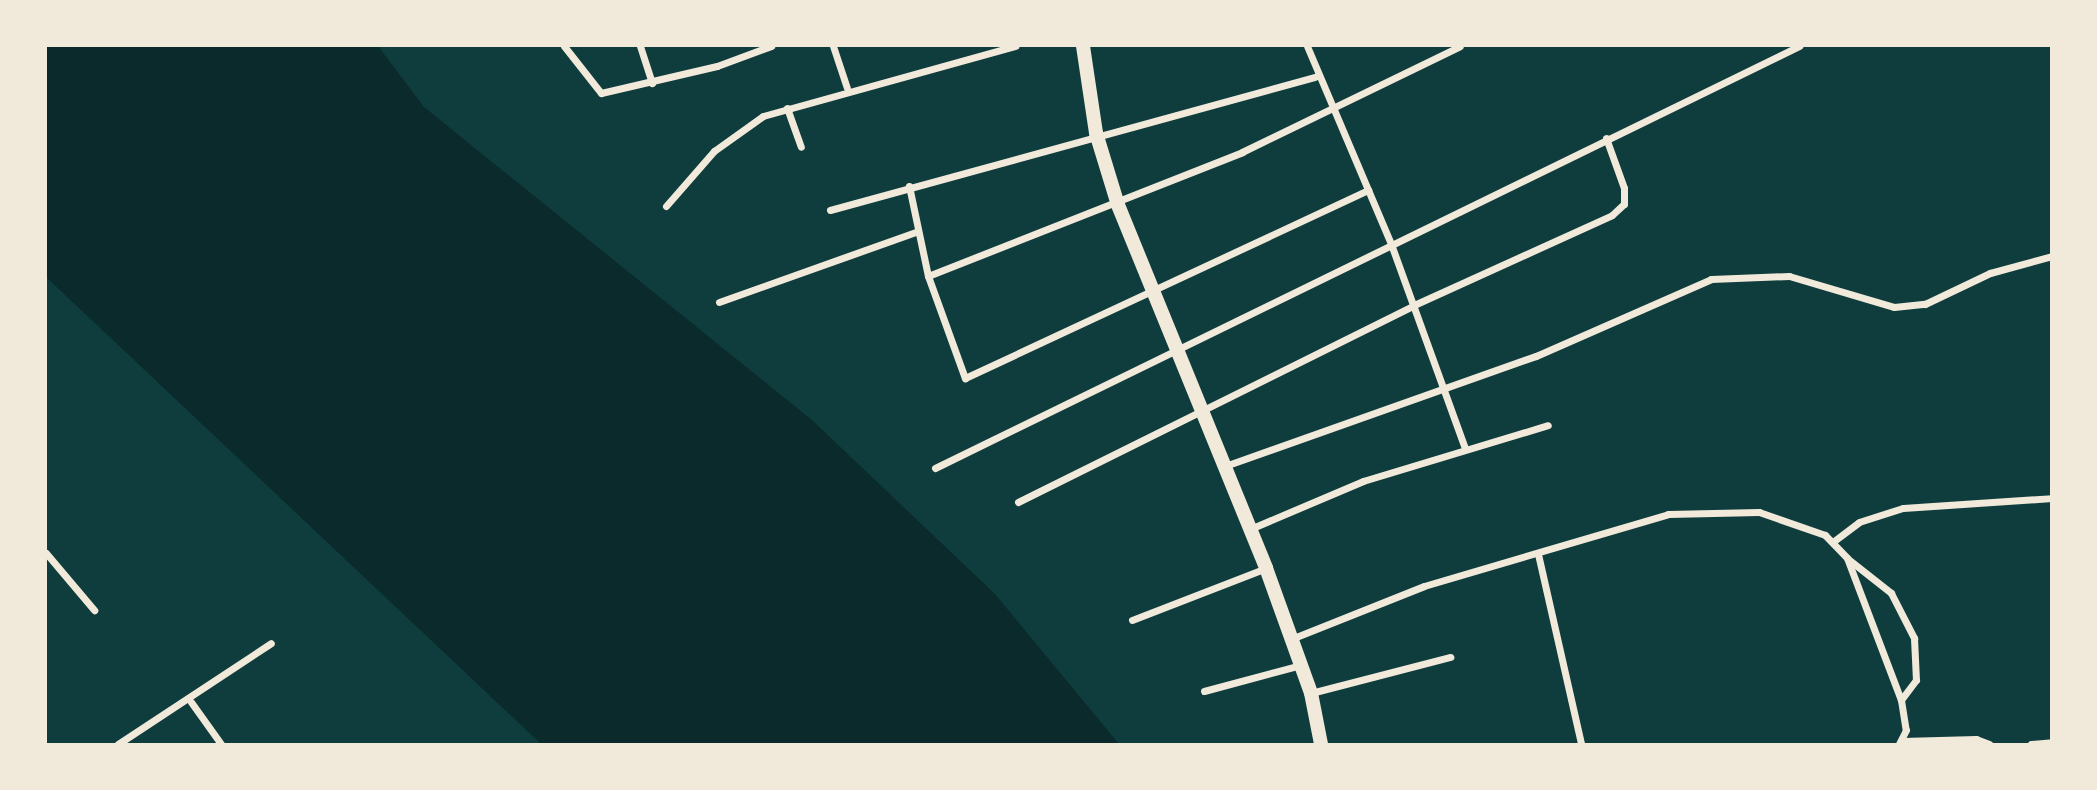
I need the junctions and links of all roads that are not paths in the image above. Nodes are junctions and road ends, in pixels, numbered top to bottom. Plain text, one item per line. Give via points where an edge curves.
1 (564, 46) edge
2 (640, 46) edge
3 (771, 46) edge
4 (833, 46) edge
5 (1015, 46) edge
6 (1083, 46) edge
7 (1307, 46) edge
8 (1460, 46) edge
9 (1799, 46) edge
10 (1315, 77) junction
11 (652, 83) junction
12 (847, 88) junction
13 (787, 108) junction
14 (1332, 111) junction
15 (1096, 133) junction
16 (1606, 138) junction
17 (802, 147) dead end
18 (909, 186) junction
19 (1367, 191) junction
20 (1118, 205) junction
21 (666, 206) dead end
22 (830, 209) dead end
23 (918, 231) junction
24 (1391, 244) junction
25 (2052, 256) edge
26 (928, 275) junction
27 (1150, 294) junction
28 (719, 302) dead end
29 (1414, 305) junction
30 (1176, 352) junction
31 (1445, 386) junction
32 (1200, 413) junction
33 (1548, 425) dead end
34 (1465, 448) junction
35 (1225, 466) junction
36 (935, 468) dead end
37 (2052, 498) edge
38 (1018, 502) dead end
39 (1250, 529) junction
40 (1834, 541) junction
41 (46, 553) edge
42 (1538, 554) junction
43 (1847, 558) junction
44 (1266, 568) junction
45 (94, 610) dead end
46 (1132, 620) dead end
47 (1290, 639) junction
48 (271, 643) dead end
49 (1450, 657) dead end
50 (1302, 665) junction
51 (1204, 691) dead end
52 (1311, 693) junction
53 (1901, 700) junction
54 (191, 702) junction
55 (2052, 742) edge
56 (1900, 743) edge
57 (118, 744) edge
58 (221, 744) edge
59 (1321, 744) edge
60 (1581, 744) edge
61 (1989, 744) edge
62 (2031, 744) edge

1 - 11 street via 601,93
2 - 11 street
3 - 11 street
4 - 12 street
5 - 12 street
6 - 15 main road
7 - 10 street
8 - 14 street
9 - 16 street
10 - 14 street
10 - 15 street
12 - 13 street
13 - 17 street
13 - 21 street via 737,132
14 - 19 street
14 - 20 street
15 - 18 street
15 - 20 main road
16 - 24 street
16 - 29 street via 1624,188 1618,209
18 - 22 street
18 - 23 street
19 - 24 street
19 - 27 street
20 - 26 street
20 - 27 main road
23 - 26 street
23 - 28 street
24 - 29 street
24 - 30 street
25 - 31 street via 1990,273 1925,304 1894,307 1789,276 1732,274 1536,356
26 - 27 street via 965,378
27 - 30 main road
29 - 31 street
29 - 32 street
30 - 32 main road
30 - 36 street
31 - 34 street
31 - 35 street
32 - 35 main road
32 - 38 street
33 - 34 street
34 - 39 street via 1363,481
35 - 39 main road
37 - 40 street via 1903,508 1859,522
39 - 44 main road
40 - 42 street via 1759,512 1702,508
40 - 43 street
41 - 45 street
42 - 47 street via 1424,586
42 - 60 street
43 - 53 street
43 - 53 street via 1891,593 1914,638 1916,680
44 - 46 street
44 - 47 main road
47 - 50 main road
48 - 54 street
49 - 52 street
50 - 51 street
50 - 52 main road
52 - 59 main road
53 - 56 street
54 - 57 street
54 - 58 street
55 - 62 street
56 - 61 street via 1976,738

